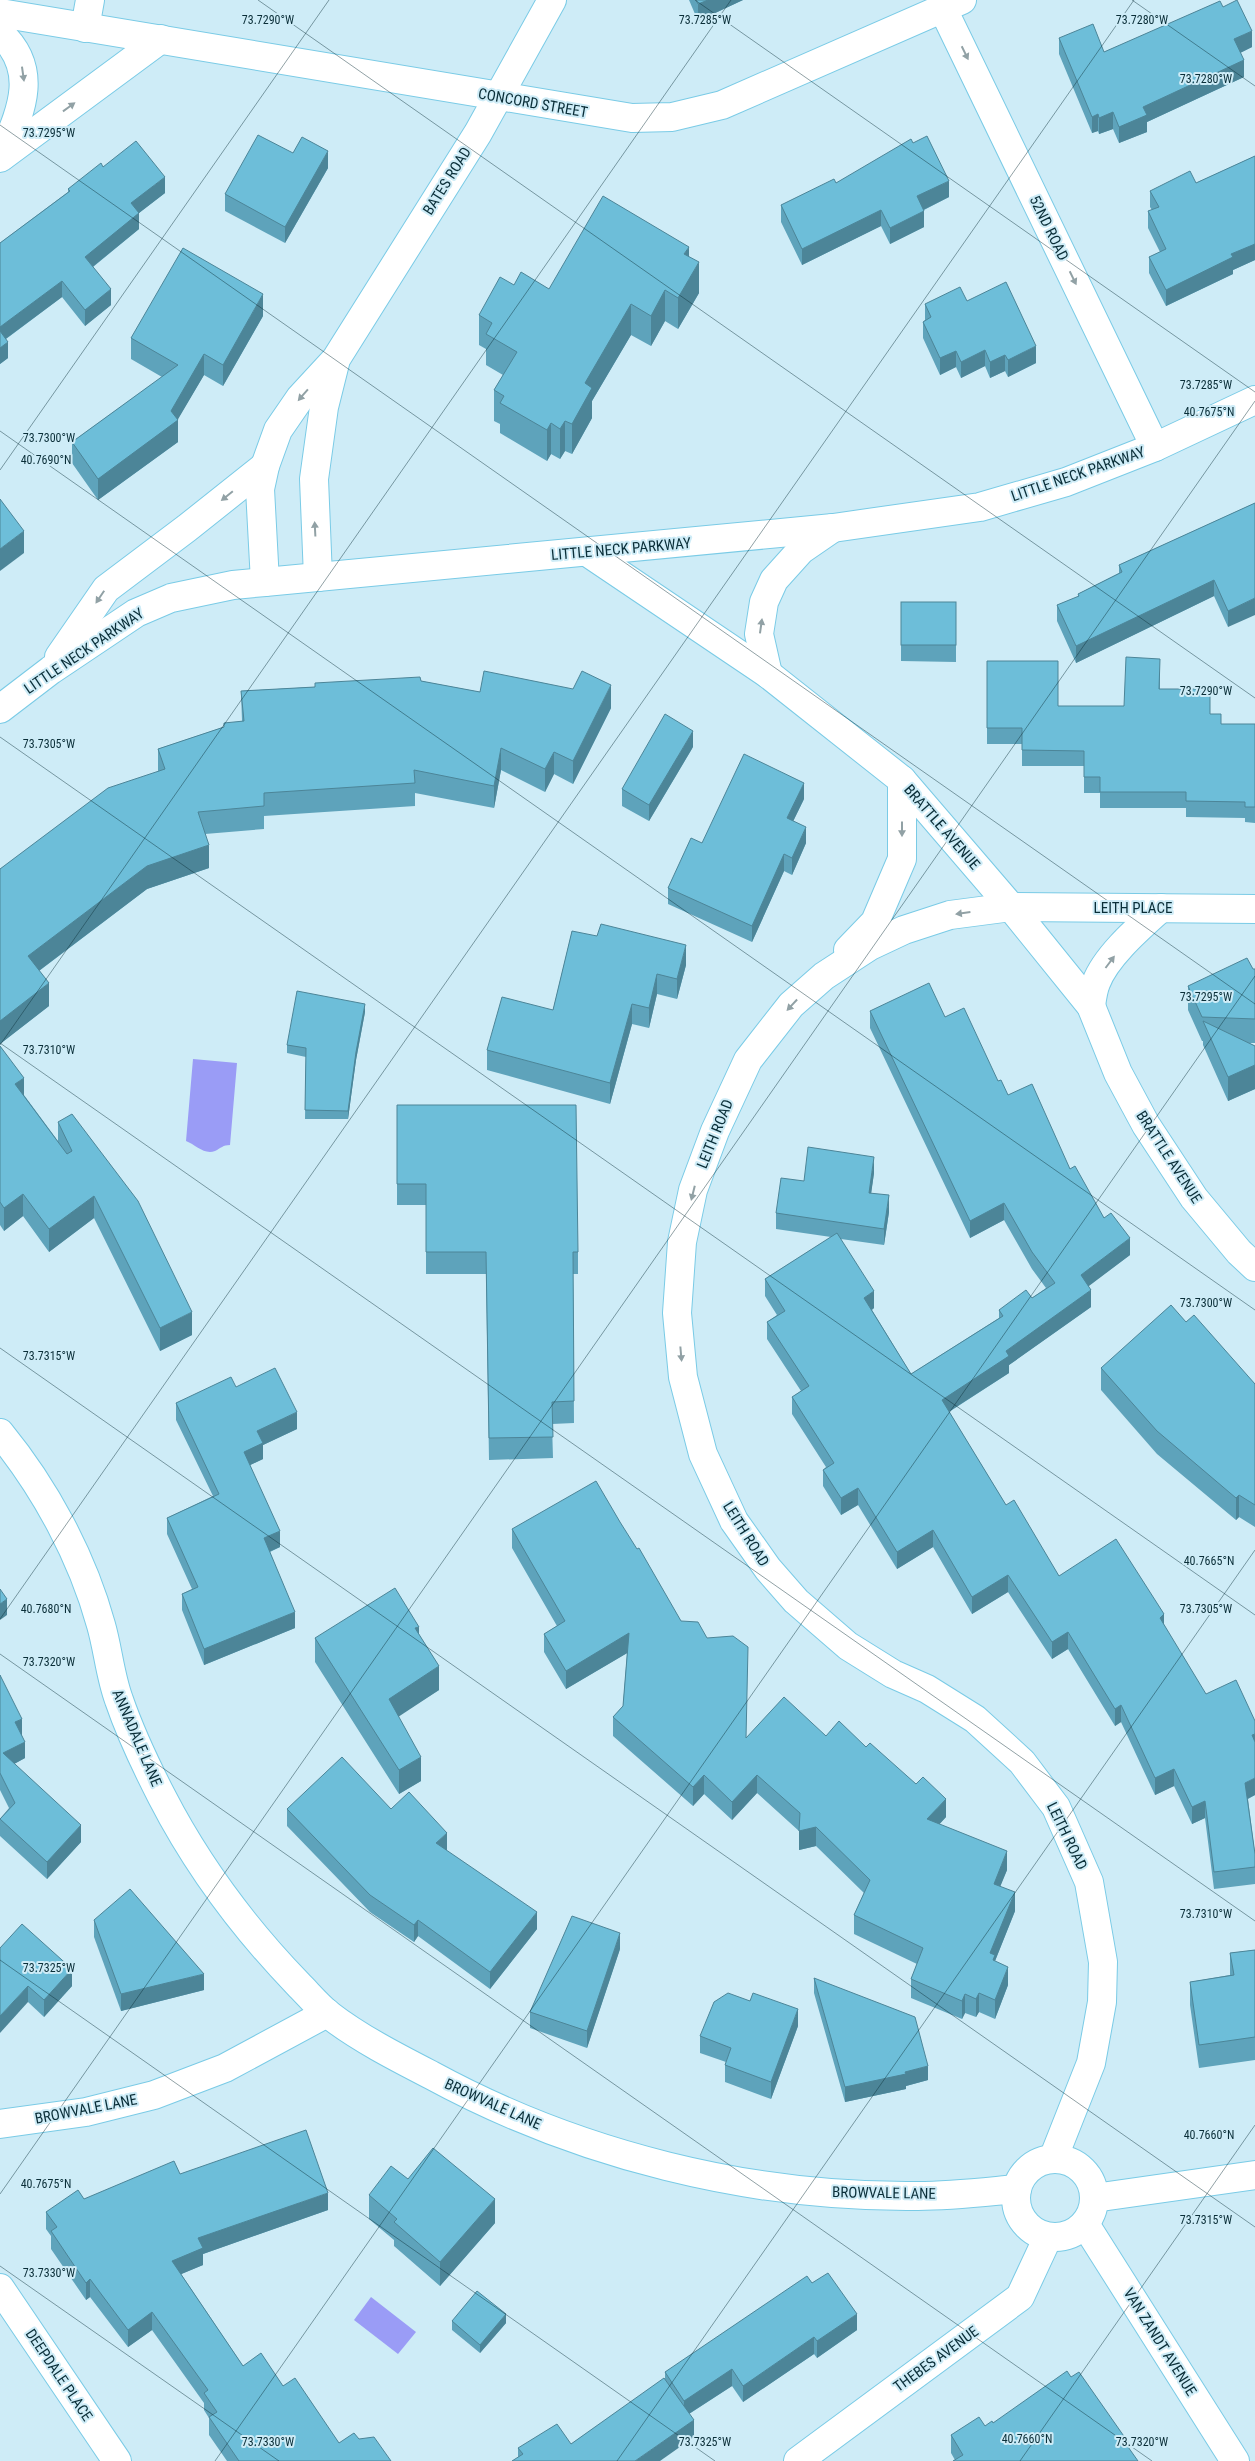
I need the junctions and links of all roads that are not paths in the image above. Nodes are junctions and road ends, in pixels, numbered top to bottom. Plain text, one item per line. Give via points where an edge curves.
1 (90, 0) edge
2 (552, 0) edge
3 (953, 4) edge
4 (0, 13) edge
5 (85, 28) junction
6 (0, 33) edge
7 (161, 40) junction
8 (498, 96) junction
9 (1, 158) edge
10 (336, 359) junction
11 (1255, 400) edge
12 (1155, 447) junction
13 (265, 466) junction
14 (833, 528) junction
15 (587, 552) junction
16 (318, 577) junction
17 (265, 582) junction
18 (51, 670) junction
19 (768, 674) junction
20 (0, 709) edge
21 (902, 780) junction
22 (1011, 907) junction
23 (1161, 908) junction
24 (1255, 909) edge
25 (824, 976) junction
26 (1091, 1006) junction
27 (1255, 1267) edge
28 (0, 1432) edge
29 (328, 2013) junction
30 (0, 2124) edge
31 (1053, 2159) junction
32 (1255, 2175) edge
33 (1017, 2189) junction
34 (1094, 2198) junction
35 (1085, 2224) junction
36 (1048, 2237) junction
37 (0, 2288) edge
38 (117, 2461) edge
39 (798, 2461) edge
40 (1235, 2461) edge

1 - 5 street
2 - 8 street, BATES ROAD
3 - 8 street, CONCORD STREET via 722,105 672,117 632,118
3 -> 12 street, 52ND ROAD
4 - 5 street, CONCORD STREET
5 - 7 street, CONCORD STREET
6 -> 9 street via 16,53 23,69 25,88
7 - 8 street, CONCORD STREET
9 -> 7 street
8 - 10 street, BATES ROAD
10 -> 13 street, BATES ROAD via 300,398 278,430
16 -> 10 street, BATES ROAD via 314,479 324,408
11 - 12 street, LITTLE NECK PARKWAY
12 - 14 street, LITTLE NECK PARKWAY via 1066,482 980,507
13 - 17 street, BATES ROAD via 260,489
13 -> 18 street via 106,589
14 - 15 street, LITTLE NECK PARKWAY
19 -> 14 street via 759,634 764,602 774,580 802,550
15 - 16 street, LITTLE NECK PARKWAY
15 - 19 street, BRATTLE AVENUE
16 - 17 street, LITTLE NECK PARKWAY
17 - 18 street, LITTLE NECK PARKWAY via 171,598 136,613
18 - 20 street, LITTLE NECK PARKWAY
19 - 21 street, BRATTLE AVENUE
21 - 22 street, BRATTLE AVENUE
21 -> 25 street via 902,859 875,922
22 - 23 street, LEITH PLACE
22 -> 25 street, LEITH ROAD via 950,915 904,930 870,946
22 - 26 street, BRATTLE AVENUE
23 - 24 street, LEITH PLACE
26 -> 23 street via 1096,982 1110,961
25 -> 31 street, LEITH ROAD via 791,1005 748,1060 715,1131 693,1190 682,1242 677,1313 683,1377 703,1454 734,1521 768,1569 796,1601 848,1646 974,1719 1022,1762 1056,1807 1089,1882 1103,1962 1102,2002 1091,2063
26 - 27 street, BRATTLE AVENUE via 1118,1073 1146,1125 1194,1198
28 - 29 street, ANNADALE LANE via 56,1515 81,1569 101,1623 118,1698 161,1796 188,1843 237,1914 278,1964
29 - 30 street, BROWVALE LANE via 224,2068 154,2095 86,2112
29 - 33 street, BROWVALE LANE via 385,2050 465,2094 554,2132 652,2162 759,2184 845,2194 920,2196
31 - 33 street via 1028,2169
31 - 34 street via 1079,2167 1088,2177
32 - 34 street
33 - 36 street via 1016,2203 1020,2216 1028,2227
34 - 35 street via 1092,2212
35 - 36 street via 1074,2233
35 - 40 street, VAN ZANDT AVENUE
36 - 39 street, THEBES AVENUE via 1020,2297
37 - 38 street, DEEPDALE PLACE

